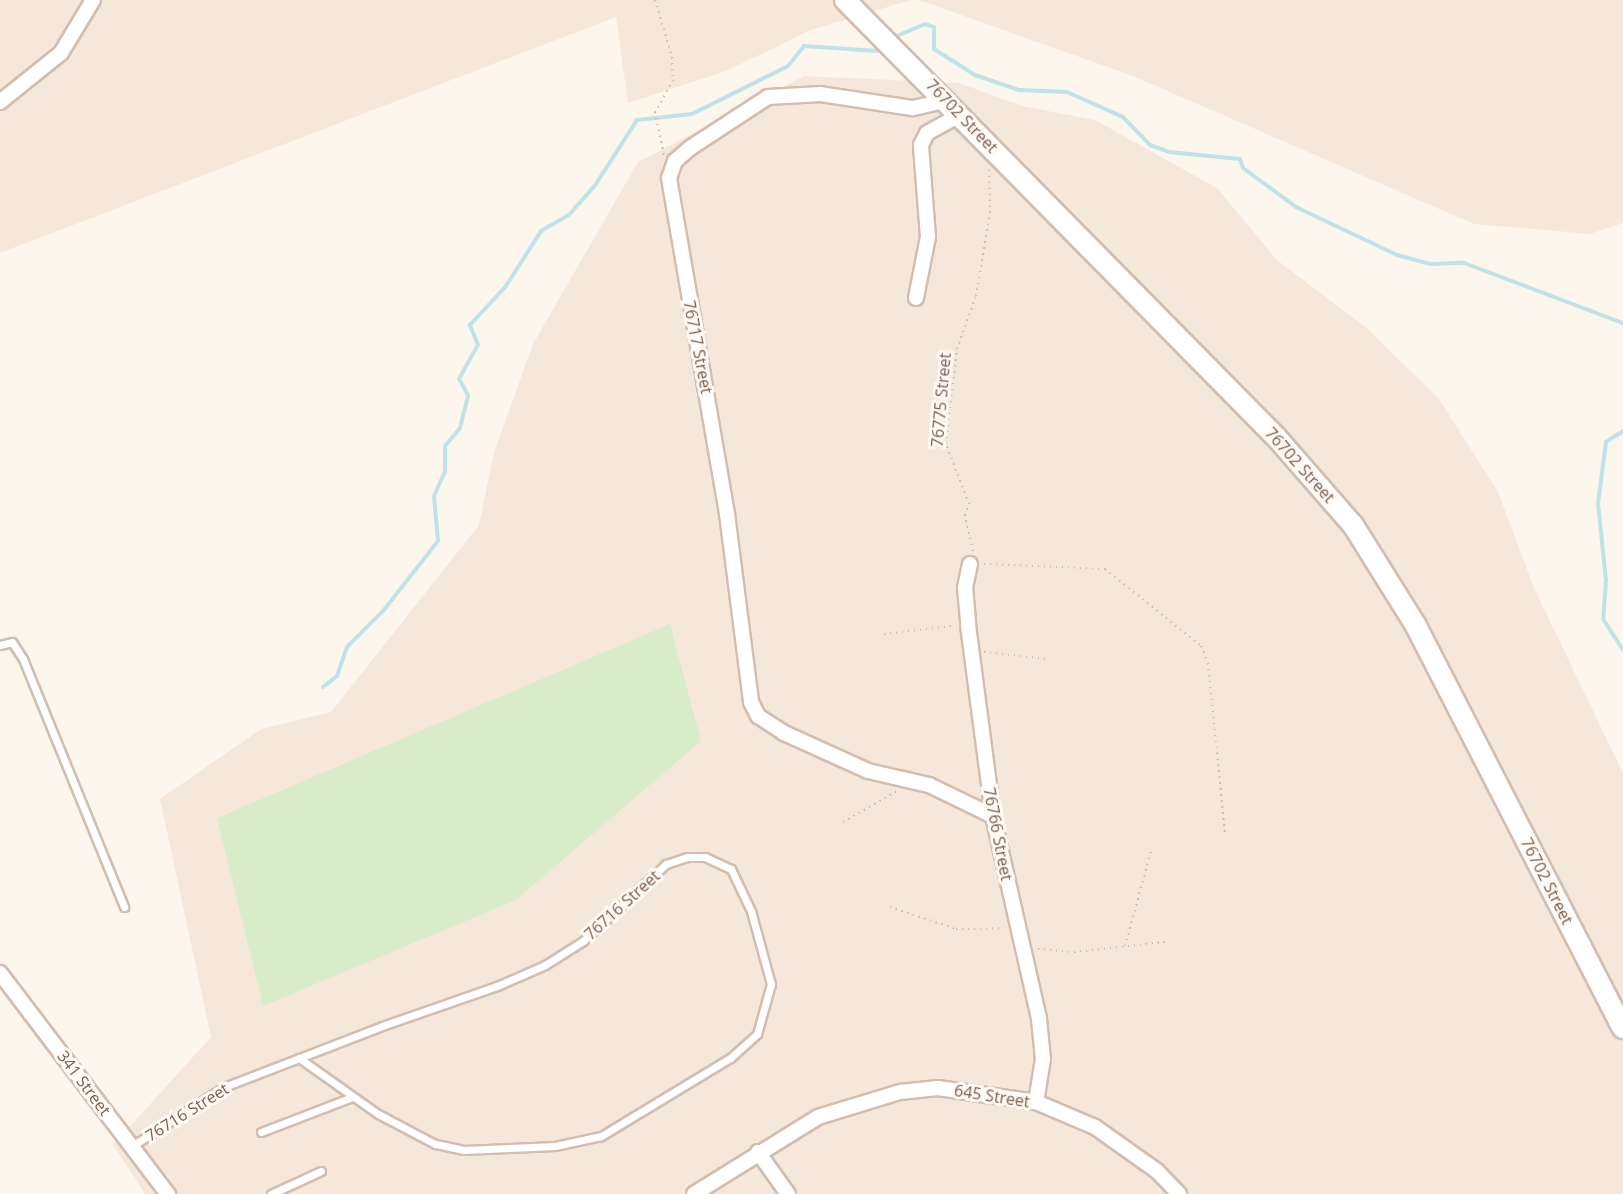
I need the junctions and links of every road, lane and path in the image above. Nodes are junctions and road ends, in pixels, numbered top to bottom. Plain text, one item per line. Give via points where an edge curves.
1 (655, 0) edge
2 (845, 0) edge
3 (86, 3) edge
4 (0, 102) edge
5 (955, 107) junction
6 (983, 137) junction
7 (669, 178) junction
8 (916, 298) dead end
9 (970, 564) junction
10 (968, 625) junction
11 (884, 634) dead end
12 (0, 645) edge
13 (972, 652) junction
14 (1049, 660) dead end
15 (915, 781) junction
16 (993, 816) junction
17 (843, 822) dead end
18 (1225, 834) dead end
19 (1150, 850) dead end
20 (124, 907) dead end
21 (890, 907) dead end
22 (1016, 927) junction
23 (1165, 942) dead end
24 (1125, 946) junction
25 (1023, 947) junction
26 (0, 973) edge
27 (1623, 1028) edge
28 (299, 1058) junction
29 (352, 1097) junction
30 (1036, 1102) junction
31 (261, 1132) dead end
32 (132, 1146) junction
33 (758, 1152) junction
34 (321, 1171) dead end
35 (168, 1194) edge
36 (271, 1194) edge
37 (694, 1194) edge
38 (788, 1194) edge
39 (1179, 1194) edge

1 - 7 path via 672,57 673,80 654,122
2 - 5 street, 76702 Street
3 - 4 street via 52,63
5 - 6 street, 76702 Street
5 - 7 street via 912,108 821,94 768,97 690,148 675,161
5 - 8 street via 921,145 928,237
6 - 9 path, 76775 Street via 990,213 976,296 957,349 946,444 969,504
6 - 27 street, 76702 Street via 1277,438 1359,535 1416,626
7 - 15 street, 76717 Street via 725,502 751,702 767,725 868,771
9 - 10 street, 76766 Street via 965,587
9 - 18 path via 1105,569 1191,636 1208,663
10 - 11 path
10 - 13 street, 76766 Street
12 - 20 lane via 12,642 23,658
13 - 14 path
13 - 16 street, 76766 Street
15 - 16 street
15 - 17 path
16 - 22 street, 76766 Street
19 - 24 path
21 - 22 path via 956,929
22 - 25 street, 76766 Street
23 - 24 path
24 - 25 path via 1074,952
25 - 30 street, 76766 Street via 1043,1059
26 - 32 street, 341 Street
28 - 29 lane, 76716 Street
28 - 29 lane, 76716 Street via 545,966 583,941 666,864 705,857 731,870 751,911 771,984 757,1034 704,1075 601,1136 555,1146 464,1150 435,1144
28 - 32 lane, 76716 Street via 224,1087
29 - 31 lane
30 - 33 street, 645 Street via 969,1090 900,1092 818,1117
30 - 39 street, 645 Street via 1128,1148
32 - 35 street, 341 Street
33 - 37 street, 645 Street
33 - 38 street
34 - 36 lane

